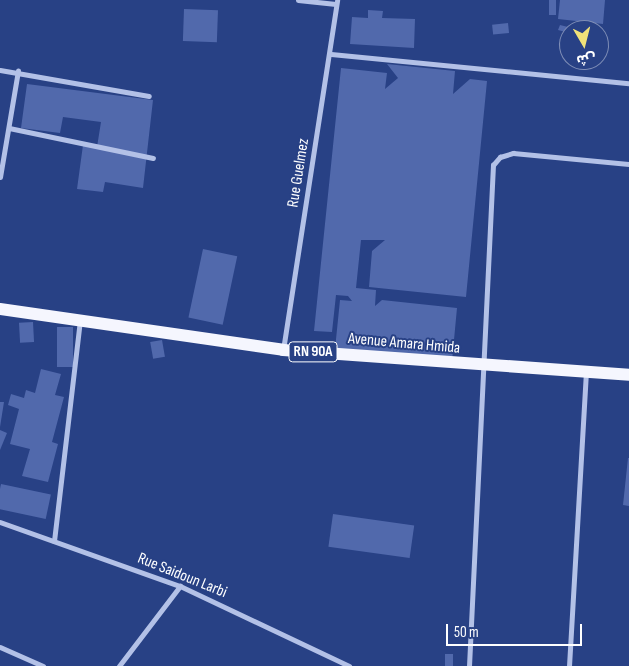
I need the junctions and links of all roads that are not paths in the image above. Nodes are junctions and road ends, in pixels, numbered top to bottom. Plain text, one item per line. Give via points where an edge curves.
1 (298, 0) edge
2 (336, 2) edge
3 (331, 54) junction
4 (0, 70) edge
5 (18, 71) junction
6 (629, 83) edge
7 (149, 96) dead end
8 (8, 128) junction
9 (153, 158) dead end
10 (629, 164) edge
11 (0, 177) edge
12 (0, 309) edge
13 (80, 321) junction
14 (283, 350) junction
15 (483, 367) junction
16 (586, 373) junction
17 (629, 375) edge
18 (0, 522) edge
19 (54, 541) junction
20 (180, 586) junction
21 (0, 647) edge
22 (43, 666) edge
23 (119, 666) edge
24 (349, 666) edge
25 (469, 666) edge
26 (569, 666) edge

1 - 2 street
2 - 3 street, Rue Guelmez
3 - 6 street
3 - 14 street, Rue Guelmez
4 - 5 street
5 - 7 street
5 - 8 street
8 - 9 street
8 - 11 street
10 - 15 street via 513,154 500,157 493,165
12 - 13 main road, Avenue Amara Hmida / RN 90A
13 - 14 main road, Avenue Amara Hmida / RN 90A
13 - 19 street
14 - 15 main road, Avenue Amara Hmida / RN 90A
15 - 16 main road, Avenue Amara Hmida / RN 90A
15 - 25 street
16 - 17 main road, Avenue Amara Hmida / RN 90A
16 - 26 street
18 - 19 street, Rue Saidoun Larbi
19 - 20 street, Rue Saidoun Larbi
20 - 23 street
20 - 24 street, Rue Saidoun Larbi
21 - 22 street

